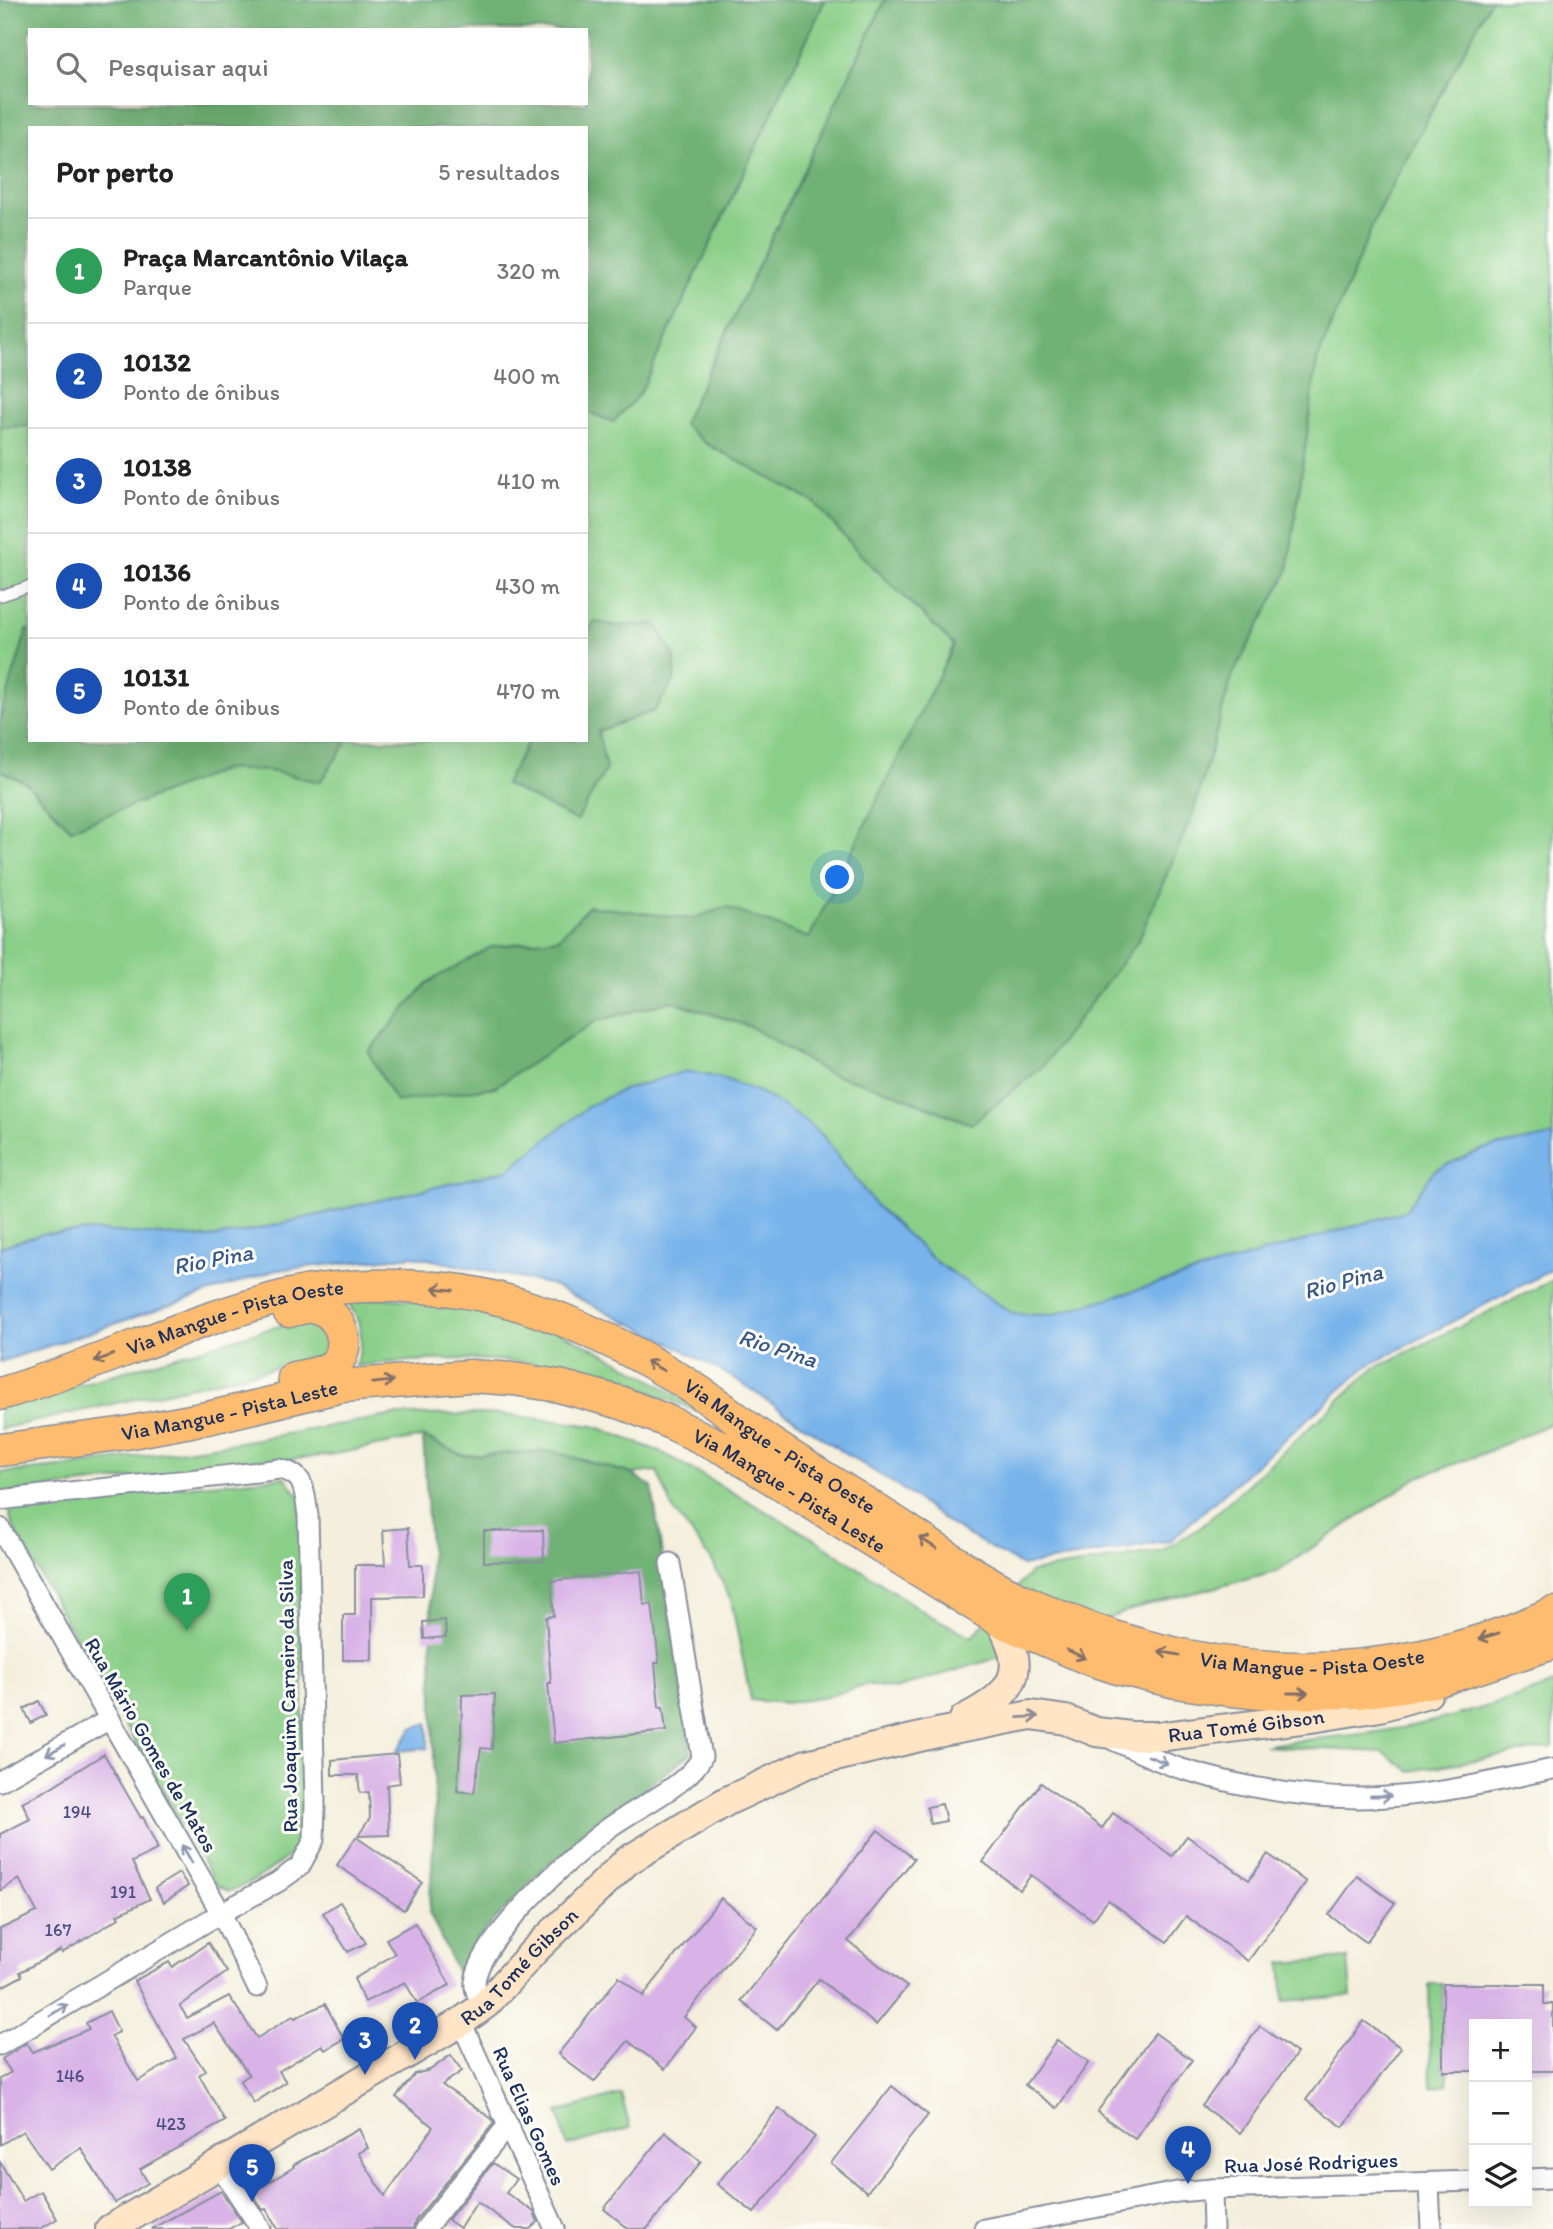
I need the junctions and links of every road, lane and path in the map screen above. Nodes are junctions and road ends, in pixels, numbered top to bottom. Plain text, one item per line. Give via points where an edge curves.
1 (28, 587) edge
2 (0, 596) edge
3 (149, 1342) junction
4 (0, 1394) edge
5 (0, 1449) edge
6 (0, 1500) edge
7 (0, 1528) edge
8 (670, 1563) dead end
9 (978, 1591) junction
10 (1553, 1613) edge
11 (999, 1620) junction
12 (1549, 1645) edge
13 (110, 1719) junction
14 (1096, 1732) junction
15 (937, 1733) junction
16 (1553, 1769) edge
17 (0, 1781) edge
18 (221, 1913) junction
19 (257, 1987) dead end
20 (486, 2004) junction
21 (461, 2022) junction
22 (0, 2045) edge
23 (508, 2125) junction
24 (219, 2165) junction
25 (1553, 2178) edge
26 (1532, 2179) edge
27 (1469, 2181) edge
28 (1429, 2183) junction
29 (1212, 2189) junction
30 (110, 2229) edge
31 (261, 2229) edge
32 (425, 2229) edge
33 (555, 2229) edge
34 (984, 2229) edge
35 (1213, 2229) edge
36 (1431, 2229) edge

1 - 2 lane
3 -> 4 main road, Via Mangue - Pista Oeste
3 - 5 main road via 313,1306 335,1319 343,1341 336,1363 322,1372
9 -> 3 main road, Via Mangue - Pista Oeste via 712,1400 598,1335 550,1315 450,1289 374,1286 290,1295
5 -> 9 main road, Via Mangue - Pista Leste via 126,1433 342,1386 470,1376 559,1386 622,1403 727,1450
6 - 18 street, Rua Joaquim Carneiro da Silva via 279,1469 293,1472 303,1484 308,1515 314,1840 300,1867
7 - 13 street, Rua Mário Gomes de Matos
8 - 20 street via 702,1756 696,1769 680,1783 606,1829 566,1863 519,1912 480,1966 477,1995
10 -> 9 main road, Via Mangue - Pista Oeste via 1425,1657 1302,1669 1224,1663 1136,1645 1042,1609
9 - 11 main road, Via Mangue - Pista Leste
11 -> 12 main road, Via Mangue - Pista Leste via 1121,1669 1260,1693 1360,1692 1436,1681
11 - 15 street, Rua Tomé Gibson via 1016,1656 1007,1690 992,1705
12 - 14 street, Rua Tomé Gibson via 1458,1684 1380,1707 1166,1736
13 -> 17 street
18 -> 13 street, Rua Mário Gomes de Matos
15 -> 14 street, Rua Tomé Gibson via 1031,1716 1066,1720
14 -> 16 street via 1180,1769 1236,1784 1327,1796 1399,1796
15 - 20 street, Rua Tomé Gibson via 806,1764 664,1837 596,1889
18 - 19 street, Rua Mário Gomes de Matos
22 -> 18 street, Rua Joaquim Carneiro da Silva
20 - 21 street, Rua Tomé Gibson
21 - 23 street, Rua Elias Gomes
21 - 24 street, Rua Tomé Gibson
23 - 32 street
23 - 33 street, Rua Elias Gomes
24 - 30 street, Rua Tomé Gibson
24 - 31 street
25 - 26 street
27 - 28 street, Rua José Rodrigues
28 - 29 street, Rua José Rodrigues
28 - 36 street
29 - 34 street, Rua José Rodrigues
29 - 35 street

